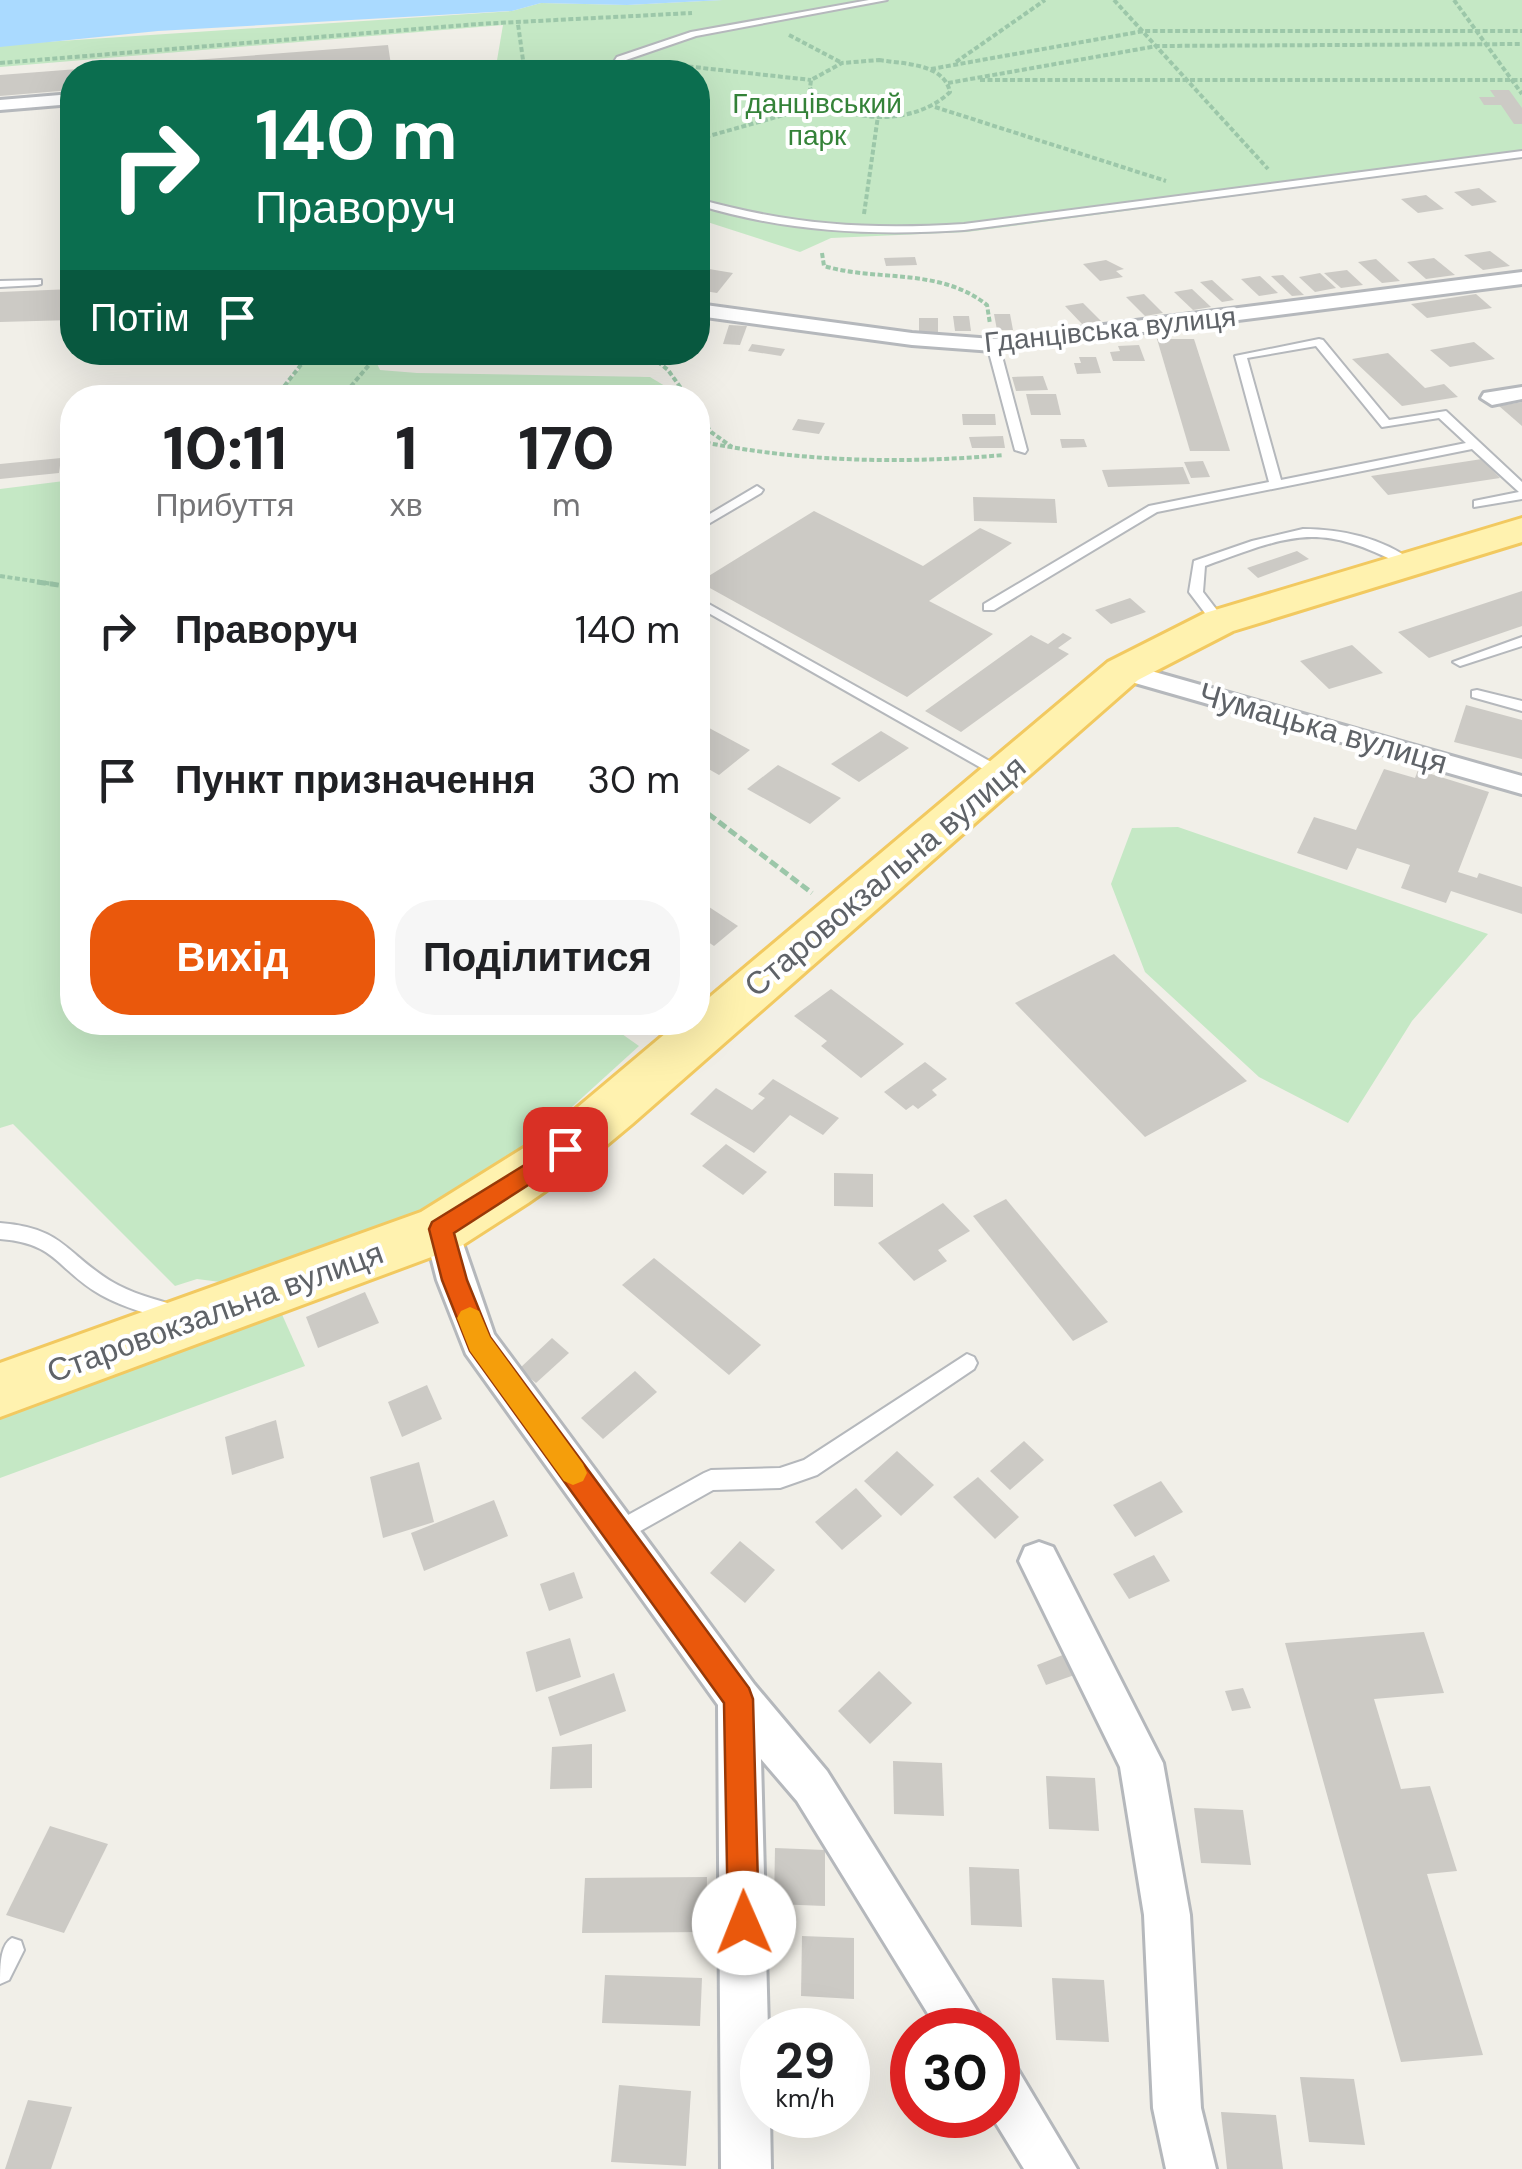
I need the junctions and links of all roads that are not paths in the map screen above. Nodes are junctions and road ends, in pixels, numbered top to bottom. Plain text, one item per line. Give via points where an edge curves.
1 (883, 0) edge
2 (619, 60) edge
3 (60, 100) edge
4 (0, 105) edge
5 (1522, 154) edge
6 (710, 206) edge
7 (1522, 278) edge
8 (36, 282) dead end
9 (0, 284) edge
10 (710, 312) edge
11 (992, 346) junction
12 (1522, 393) edge
13 (1492, 398) dead end
14 (1476, 445) junction
15 (1020, 450) road end
16 (1276, 485) junction
17 (757, 490) dead end
18 (1512, 517) edge
19 (710, 519) edge
20 (1407, 562) junction
21 (989, 608) dead end
22 (710, 609) edge
23 (1219, 622) junction
24 (1522, 641) edge
25 (1460, 662) dead end
26 (1123, 671) junction
27 (1477, 694) dead end
28 (1522, 706) edge
29 (1004, 775) junction
30 (1522, 785) edge
31 (710, 1023) edge
32 (696, 1035) edge
33 (441, 1229) junction
34 (0, 1231) edge
35 (194, 1320) junction
36 (968, 1363) dead end
37 (0, 1390) edge
38 (618, 1532) junction
39 (1039, 1561) dead end
40 (738, 1699) junction
41 (951, 2008) edge
42 (1020, 2117) edge
43 (746, 2169) edge
44 (1052, 2169) edge
45 (1191, 2169) edge

1 - 2 lane via 694,34
3 - 4 street
5 - 6 lane via 964,227 861,231 766,222
7 - 11 street, Гданцівська вулиця
8 - 9 lane
10 - 11 street, Гданцівська вулиця
11 - 15 lane
12 - 13 street
14 - 16 lane
14 - 16 lane via 1442,414 1386,424 1320,342 1241,356
14 - 18 lane
16 - 21 lane via 1153,509
17 - 19 lane
18 - 20 main road, Старовокзальна вулиця
20 - 23 main road, Старовокзальна вулиця
20 - 23 lane via 1341,533 1289,532 1198,564 1196,592
22 - 29 lane
23 - 26 main road, Старовокзальна вулиця
24 - 25 lane
26 - 29 main road, Старовокзальна вулиця
26 - 30 street, Чумацька вулиця
27 - 28 lane
29 - 31 main road, Старовокзальна вулиця
32 - 33 main road, Старовокзальна вулиця via 565,1149
33 - 35 main road, Старовокзальна вулиця
33 - 38 street via 479,1343
34 - 35 lane via 46,1238 105,1288
35 - 37 main road, Старовокзальна вулиця
36 - 38 lane via 810,1468 780,1478 711,1480
38 - 40 street
39 - 45 street via 1141,1764 1167,1915 1177,2108
40 - 41 street via 812,1786
40 - 43 street
42 - 44 street

